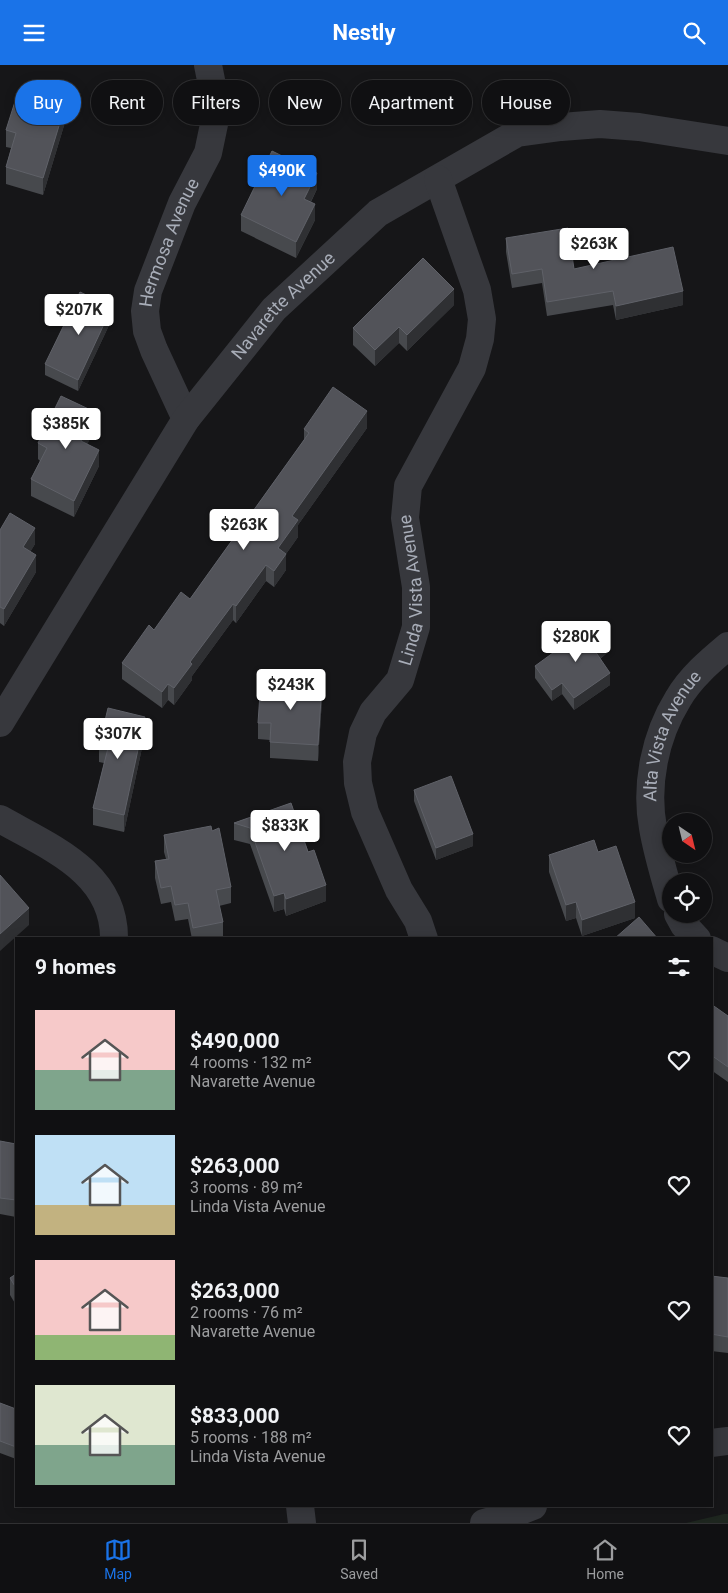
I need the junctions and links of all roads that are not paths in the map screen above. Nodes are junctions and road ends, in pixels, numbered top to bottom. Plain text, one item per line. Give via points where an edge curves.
1 (208, 65) edge
2 (728, 141) edge
3 (438, 179) junction
4 (186, 419) junction
5 (728, 646) edge
6 (0, 723) edge
7 (0, 819) edge
8 (664, 873) edge
9 (683, 923) edge
10 (114, 937) edge
11 (423, 937) edge
12 (695, 937) edge
13 (713, 951) edge
14 (728, 959) edge
15 (728, 1441) edge
16 (713, 1443) edge
17 (300, 1507) edge
18 (531, 1507) edge
19 (302, 1523) edge
20 (484, 1523) edge

1 - 4 street, Hermosa Avenue via 217,110 208,153 182,203 148,291 145,311 146,331
2 - 3 street, Navarette Avenue via 600,124 552,128 517,133
3 - 4 street, Navarette Avenue via 378,213 274,309
3 - 11 street, Linda Vista Avenue via 477,289 482,319 480,339 472,368 408,486 405,518 416,587 416,627 400,680 373,712 363,733 357,762 365,812
4 - 6 street, Navarette Avenue
5 - 8 street, Alta Vista Avenue via 694,678 678,699 657,750 650,786 652,826
7 - 10 street via 76,863 94,881 107,903
9 - 12 street
13 - 14 street
15 - 16 street
17 - 19 street
18 - 20 street

